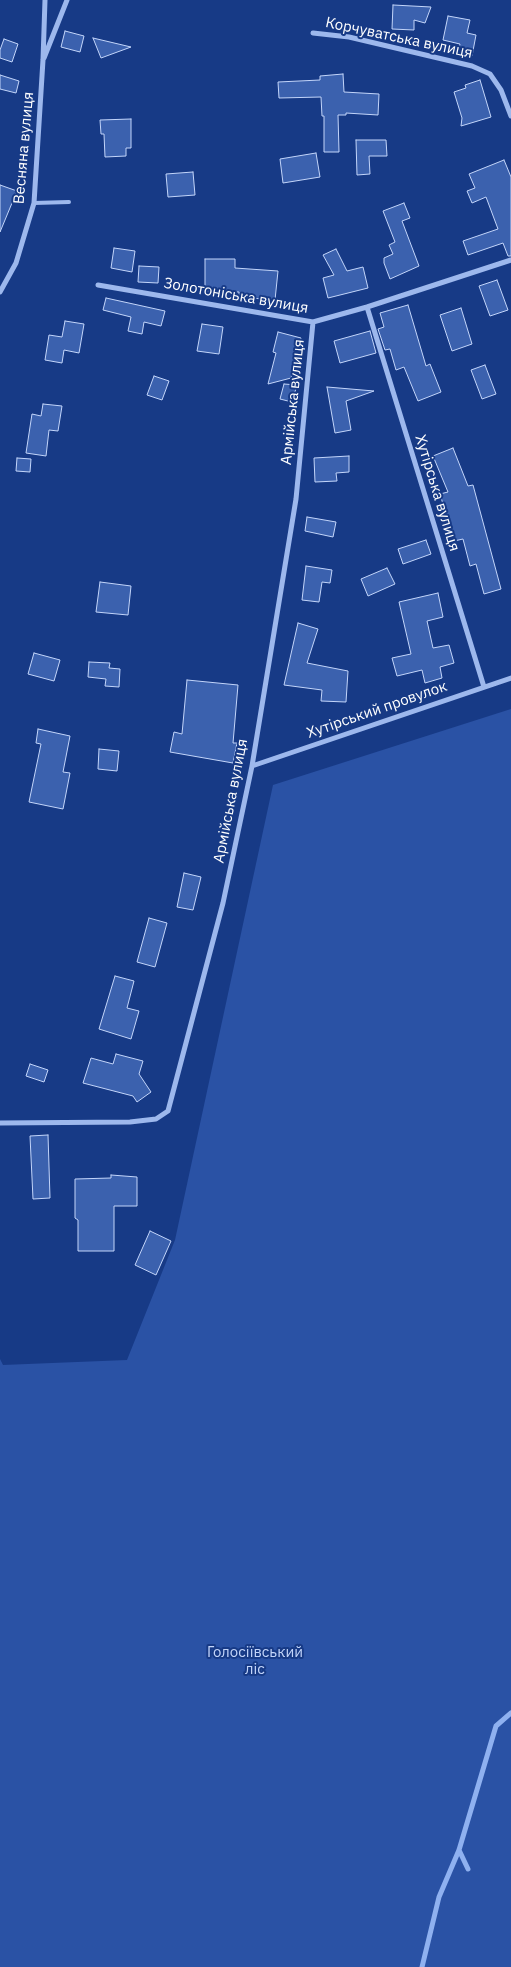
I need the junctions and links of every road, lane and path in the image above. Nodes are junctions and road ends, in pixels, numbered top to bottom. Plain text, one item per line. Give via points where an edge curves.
1 (45, 0) edge
2 (67, 0) edge
3 (313, 33) dead end
4 (43, 60) junction
5 (511, 116) edge
6 (69, 202) dead end
7 (34, 203) junction
8 (511, 260) edge
9 (98, 285) dead end
10 (0, 292) edge
11 (367, 307) junction
12 (313, 322) junction
13 (511, 678) edge
14 (484, 687) junction
15 (252, 766) junction
16 (0, 1123) edge

1 - 4 street, Весняна вулиця
2 - 4 street
3 - 5 street, Корчуватська вулиця via 349,37 472,66 490,74 501,90
4 - 7 street, Весняна вулиця
6 - 7 lane
7 - 10 street, Весняна вулиця via 16,263
8 - 11 street, Золотоніська вулиця
9 - 12 street, Золотоніська вулиця
11 - 12 street, Золотоніська вулиця
11 - 14 street, Хутірська вулиця
12 - 15 street, Армійська вулиця via 296,499
13 - 14 street, Хутірський провулок
14 - 15 street, Хутірський провулок
15 - 16 street, Армійська вулиця via 223,903 168,1111 156,1119 130,1122

